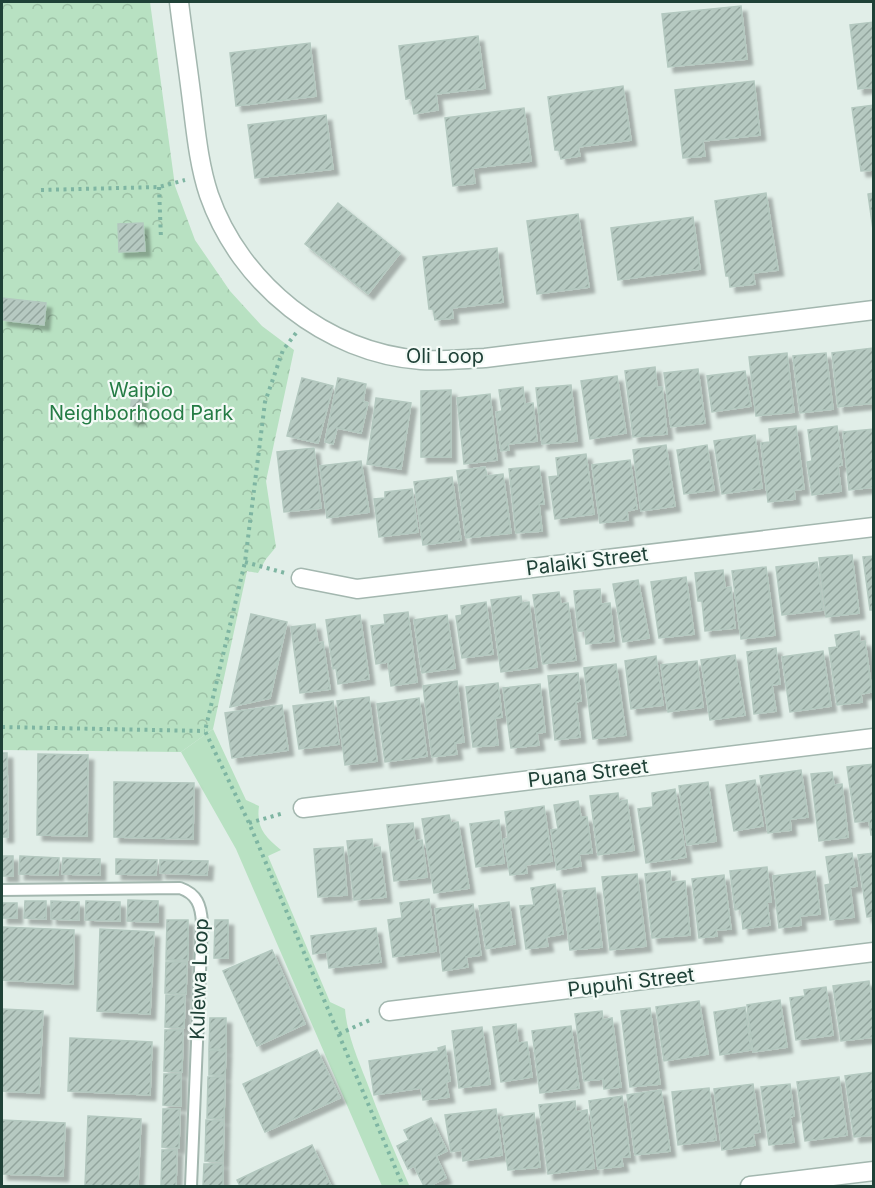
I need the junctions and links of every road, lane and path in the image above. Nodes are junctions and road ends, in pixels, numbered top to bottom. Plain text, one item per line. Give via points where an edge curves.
1 (179, 2) edge
2 (204, 176) junction
3 (159, 187) junction
4 (41, 190) dead end
5 (161, 239) dead end
6 (873, 310) edge
7 (306, 320) junction
8 (873, 527) edge
9 (245, 562) junction
10 (301, 578) joint
11 (2, 727) edge
12 (205, 731) junction
13 (873, 738) edge
14 (303, 808) joint
15 (249, 823) junction
16 (2, 890) edge
17 (873, 952) edge
18 (389, 1011) joint
19 (339, 1034) junction
20 (873, 1171) edge
21 (190, 1186) edge
22 (403, 1186) edge
23 (750, 1186) edge

1 - 2 street, Oli Loop via 198,156
2 - 3 path
2 - 7 street, Oli Loop via 217,214 243,259 271,292
3 - 4 path
3 - 5 path
6 - 7 street, Oli Loop via 447,360 419,360 361,347
7 - 9 path via 283,350 265,402
8 - 10 street, Palaiki Street via 357,589
9 - 10 path
9 - 12 path
11 - 12 path
12 - 15 path
13 - 14 street, Puana Street
14 - 15 path
15 - 19 path
16 - 21 lane, Kulewa Loop via 180,888 192,892 201,907 202,922
17 - 18 street, Pupuhi Street
18 - 19 path
19 - 22 path
20 - 23 street

